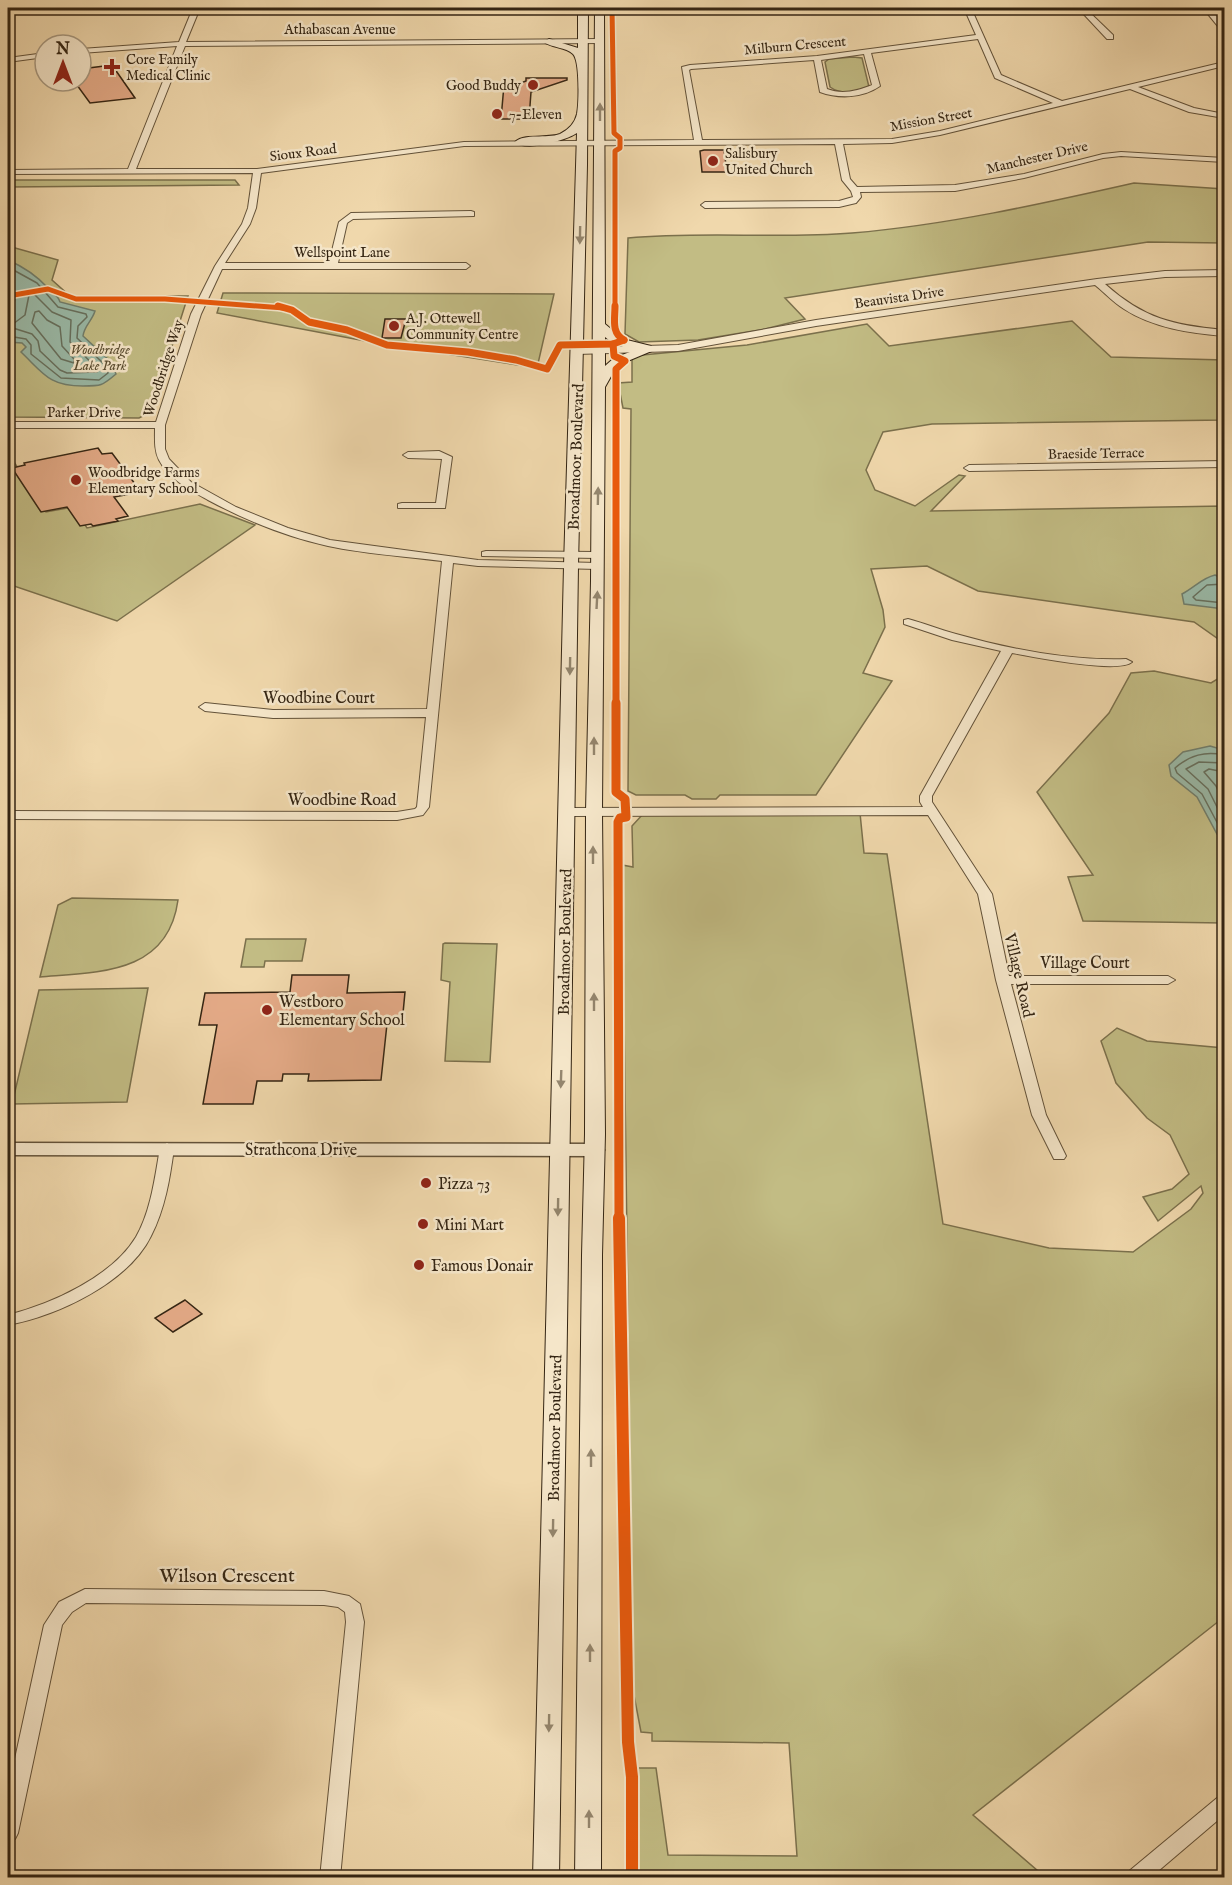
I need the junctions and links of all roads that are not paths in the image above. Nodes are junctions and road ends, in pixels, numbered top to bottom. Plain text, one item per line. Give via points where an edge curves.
1 (196, 8) edge
2 (583, 8) edge
3 (599, 8) edge
4 (967, 8) edge
5 (1081, 8) edge
6 (1206, 8) edge
7 (583, 25) junction
8 (1224, 28) edge
9 (980, 37) junction
10 (1110, 37) dead end
11 (583, 41) junction
12 (599, 41) junction
13 (549, 42) junction
14 (181, 44) junction
15 (93, 50) edge
16 (867, 52) junction
17 (33, 57) edge
18 (817, 58) junction
19 (582, 59) junction
20 (8, 60) edge
21 (1224, 64) edge
22 (1131, 87) junction
23 (1062, 104) junction
24 (1224, 116) edge
25 (581, 117) junction
26 (698, 141) junction
27 (838, 141) junction
28 (520, 142) junction
29 (582, 142) junction
30 (600, 142) junction
31 (1224, 160) edge
32 (582, 165) junction
33 (257, 171) junction
34 (8, 172) edge
35 (131, 172) junction
36 (855, 190) junction
37 (705, 205) dead end
38 (471, 214) dead end
39 (333, 265) junction
40 (219, 266) junction
41 (466, 266) dead end
42 (1224, 273) edge
43 (1098, 282) junction
44 (598, 325) junction
45 (1224, 333) edge
46 (648, 350) junction
47 (577, 351) junction
48 (599, 351) junction
49 (599, 387) junction
50 (8, 425) edge
51 (160, 425) junction
52 (408, 455) dead end
53 (1224, 464) edge
54 (969, 468) dead end
55 (402, 506) dead end
56 (448, 558) junction
57 (571, 560) junction
58 (597, 560) junction
59 (908, 622) dead end
60 (1008, 649) junction
61 (1126, 662) dead end
62 (205, 707) dead end
63 (432, 713) junction
64 (929, 807) junction
65 (566, 808) junction
66 (594, 808) junction
67 (8, 815) edge
68 (1003, 980) junction
69 (1168, 980) dead end
70 (167, 1148) junction
71 (8, 1149) edge
72 (559, 1149) junction
73 (594, 1150) junction
74 (1059, 1156) dead end
75 (8, 1320) edge
76 (1224, 1804) edge
77 (8, 1833) edge
78 (330, 1878) edge
79 (546, 1878) edge
80 (588, 1878) edge
81 (1135, 1878) edge

1 - 14 street
2 - 7 main road, Broadmoor Boulevard
3 - 12 main road, Broadmoor Boulevard
4 - 9 street
5 - 10 street
6 - 8 street
7 - 11 main road, Broadmoor Boulevard
7 - 13 main road via 575,34
9 - 16 street, Milburn Crescent
9 - 23 street via 998,76
11 - 12 street, Athabascan Avenue
11 - 13 street, Athabascan Avenue
11 - 19 main road, Broadmoor Boulevard
30 -> 12 main road, Broadmoor Boulevard
13 - 14 street, Athabascan Avenue
13 - 19 main road via 575,50
14 - 15 street, Athabascan Avenue
14 - 35 street
16 - 18 street, Milburn Crescent
16 - 18 street via 876,86 862,93 830,94 823,90
17 - 20 street
18 - 26 street, Milburn Crescent via 685,69
19 - 25 main road, Broadmoor Boulevard
21 - 22 street, Mission Street
22 - 23 street, Mission Street
22 - 24 street via 1192,110
23 - 27 street, Mission Street via 913,138
25 - 28 main road via 579,126 567,136
25 - 29 main road, Broadmoor Boulevard
26 - 27 street, Mission Street
26 - 30 street, Mission Street
27 - 36 street via 846,180
28 - 29 street, Sioux Road
28 - 32 main road via 567,148
28 - 33 street, Sioux Road via 439,146
29 - 30 street, Sioux Road
29 - 32 main road, Broadmoor Boulevard
30 - 44 main road, Broadmoor Boulevard
31 - 36 street, Manchester Drive via 1121,154 955,188
32 -> 47 main road, Broadmoor Boulevard
33 - 35 street, Sioux Road
33 - 40 street, Woodbridge Way via 246,224
34 - 35 street, Sioux Road
36 - 37 street via 857,197 853,201 839,204
38 - 39 street via 351,216 343,222
39 - 40 street, Wellspoint Lane
39 - 41 street, Wellspoint Lane
40 - 51 street, Woodbridge Way via 196,314
42 - 43 street, Beauvista Drive via 1165,274
43 - 45 street via 1146,316 1185,328
43 - 46 street, Beauvista Drive
44 - 46 main road via 619,342
44 - 48 main road, Broadmoor Boulevard
46 - 48 street, Beauvista Drive
46 - 49 main road via 615,362
47 - 48 street, Beauvista Drive
47 - 57 main road, Broadmoor Boulevard
48 - 49 main road, Broadmoor Boulevard
58 -> 49 main road, Broadmoor Boulevard
50 - 51 street, Parker Drive
51 - 56 street, Woodbridge Way via 160,449 175,473 232,509 329,543
52 - 55 street via 447,457 441,506
53 - 54 street, Braeside Terrace
56 - 57 street, Woodbridge Way via 478,563
56 - 63 street, Woodbine Road
57 - 58 street, Woodbridge Way
57 -> 65 main road, Broadmoor Boulevard
66 -> 58 main road, Broadmoor Boulevard
59 - 60 street via 943,635
60 - 61 street via 1085,662
60 - 64 street via 926,796
62 - 63 street, Woodbine Court via 273,714
63 - 67 street, Woodbine Road via 423,807 419,812 397,816
64 - 66 street
64 - 68 street, Village Road via 985,894
65 - 66 street
65 -> 72 main road, Broadmoor Boulevard
73 -> 66 main road, Broadmoor Boulevard
68 - 69 street, Village Court
68 - 74 street, Village Road via 1039,1115
70 - 71 street, Strathcona Drive
70 - 72 street, Strathcona Drive
70 - 75 street via 143,1239 126,1259 85,1289 47,1308
72 - 73 street, Strathcona Drive
72 -> 79 main road, Broadmoor Boulevard
80 -> 73 main road, Broadmoor Boulevard
76 - 81 street
77 - 78 street, Wilson Crescent via 53,1625 58,1613 71,1602 85,1596 324,1598 343,1601 354,1609 355,1622

